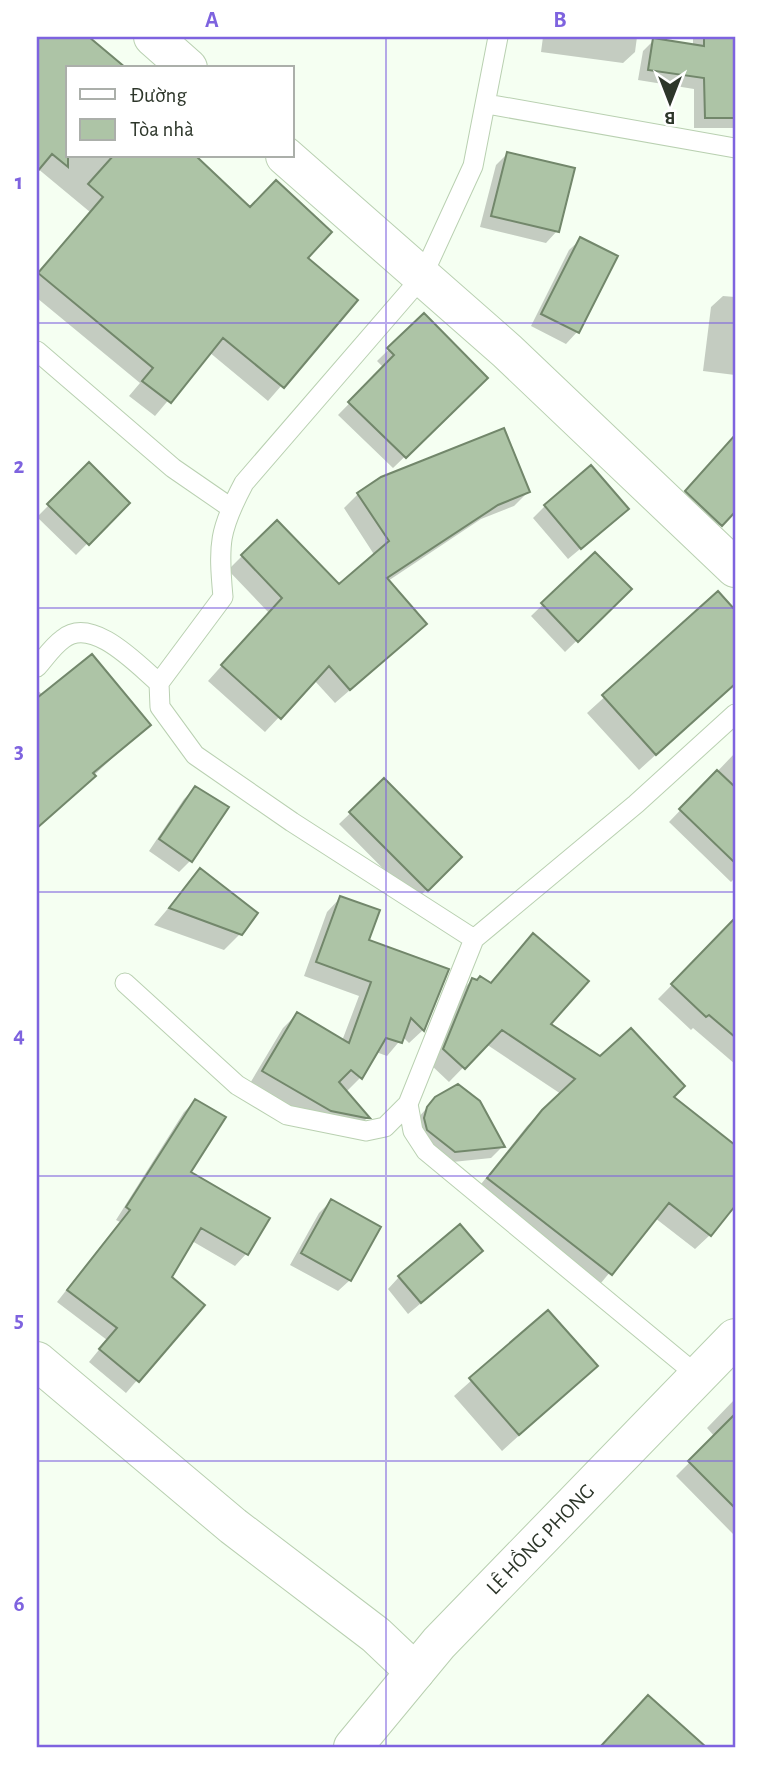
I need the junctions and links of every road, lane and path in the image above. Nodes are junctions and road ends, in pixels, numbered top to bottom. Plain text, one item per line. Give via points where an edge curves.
1 (153, 37) edge
2 (498, 37) edge
3 (186, 66) edge
4 (487, 104) junction
5 (735, 148) edge
6 (287, 158) edge
7 (422, 277) junction
8 (37, 351) edge
9 (231, 508) junction
10 (735, 568) edge
11 (37, 667) edge
12 (159, 683) junction
13 (735, 714) edge
14 (474, 939) junction
15 (125, 982) dead end
16 (408, 1104) junction
17 (735, 1338) edge
18 (37, 1362) edge
19 (698, 1376) junction
20 (415, 1672) junction
21 (353, 1747) edge

1 - 3 street
2 - 4 lane
4 - 5 lane
4 - 7 lane via 473,166
6 - 7 street
7 - 9 lane via 244,483
7 - 10 street via 507,351
8 - 9 lane via 173,468
9 - 12 lane via 218,548 223,597
11 - 12 lane via 64,637 86,631 114,644
12 - 14 lane via 160,707 195,755
13 - 14 lane via 636,804
14 - 16 lane
15 - 16 lane via 237,1085 287,1115 366,1131 385,1127
16 - 19 lane via 413,1131 426,1152
17 - 19 street, LÊ HỒNG PHONG
18 - 20 street via 233,1526 376,1635
19 - 20 street, LÊ HỒNG PHONG
20 - 21 street, LÊ HỒNG PHONG

